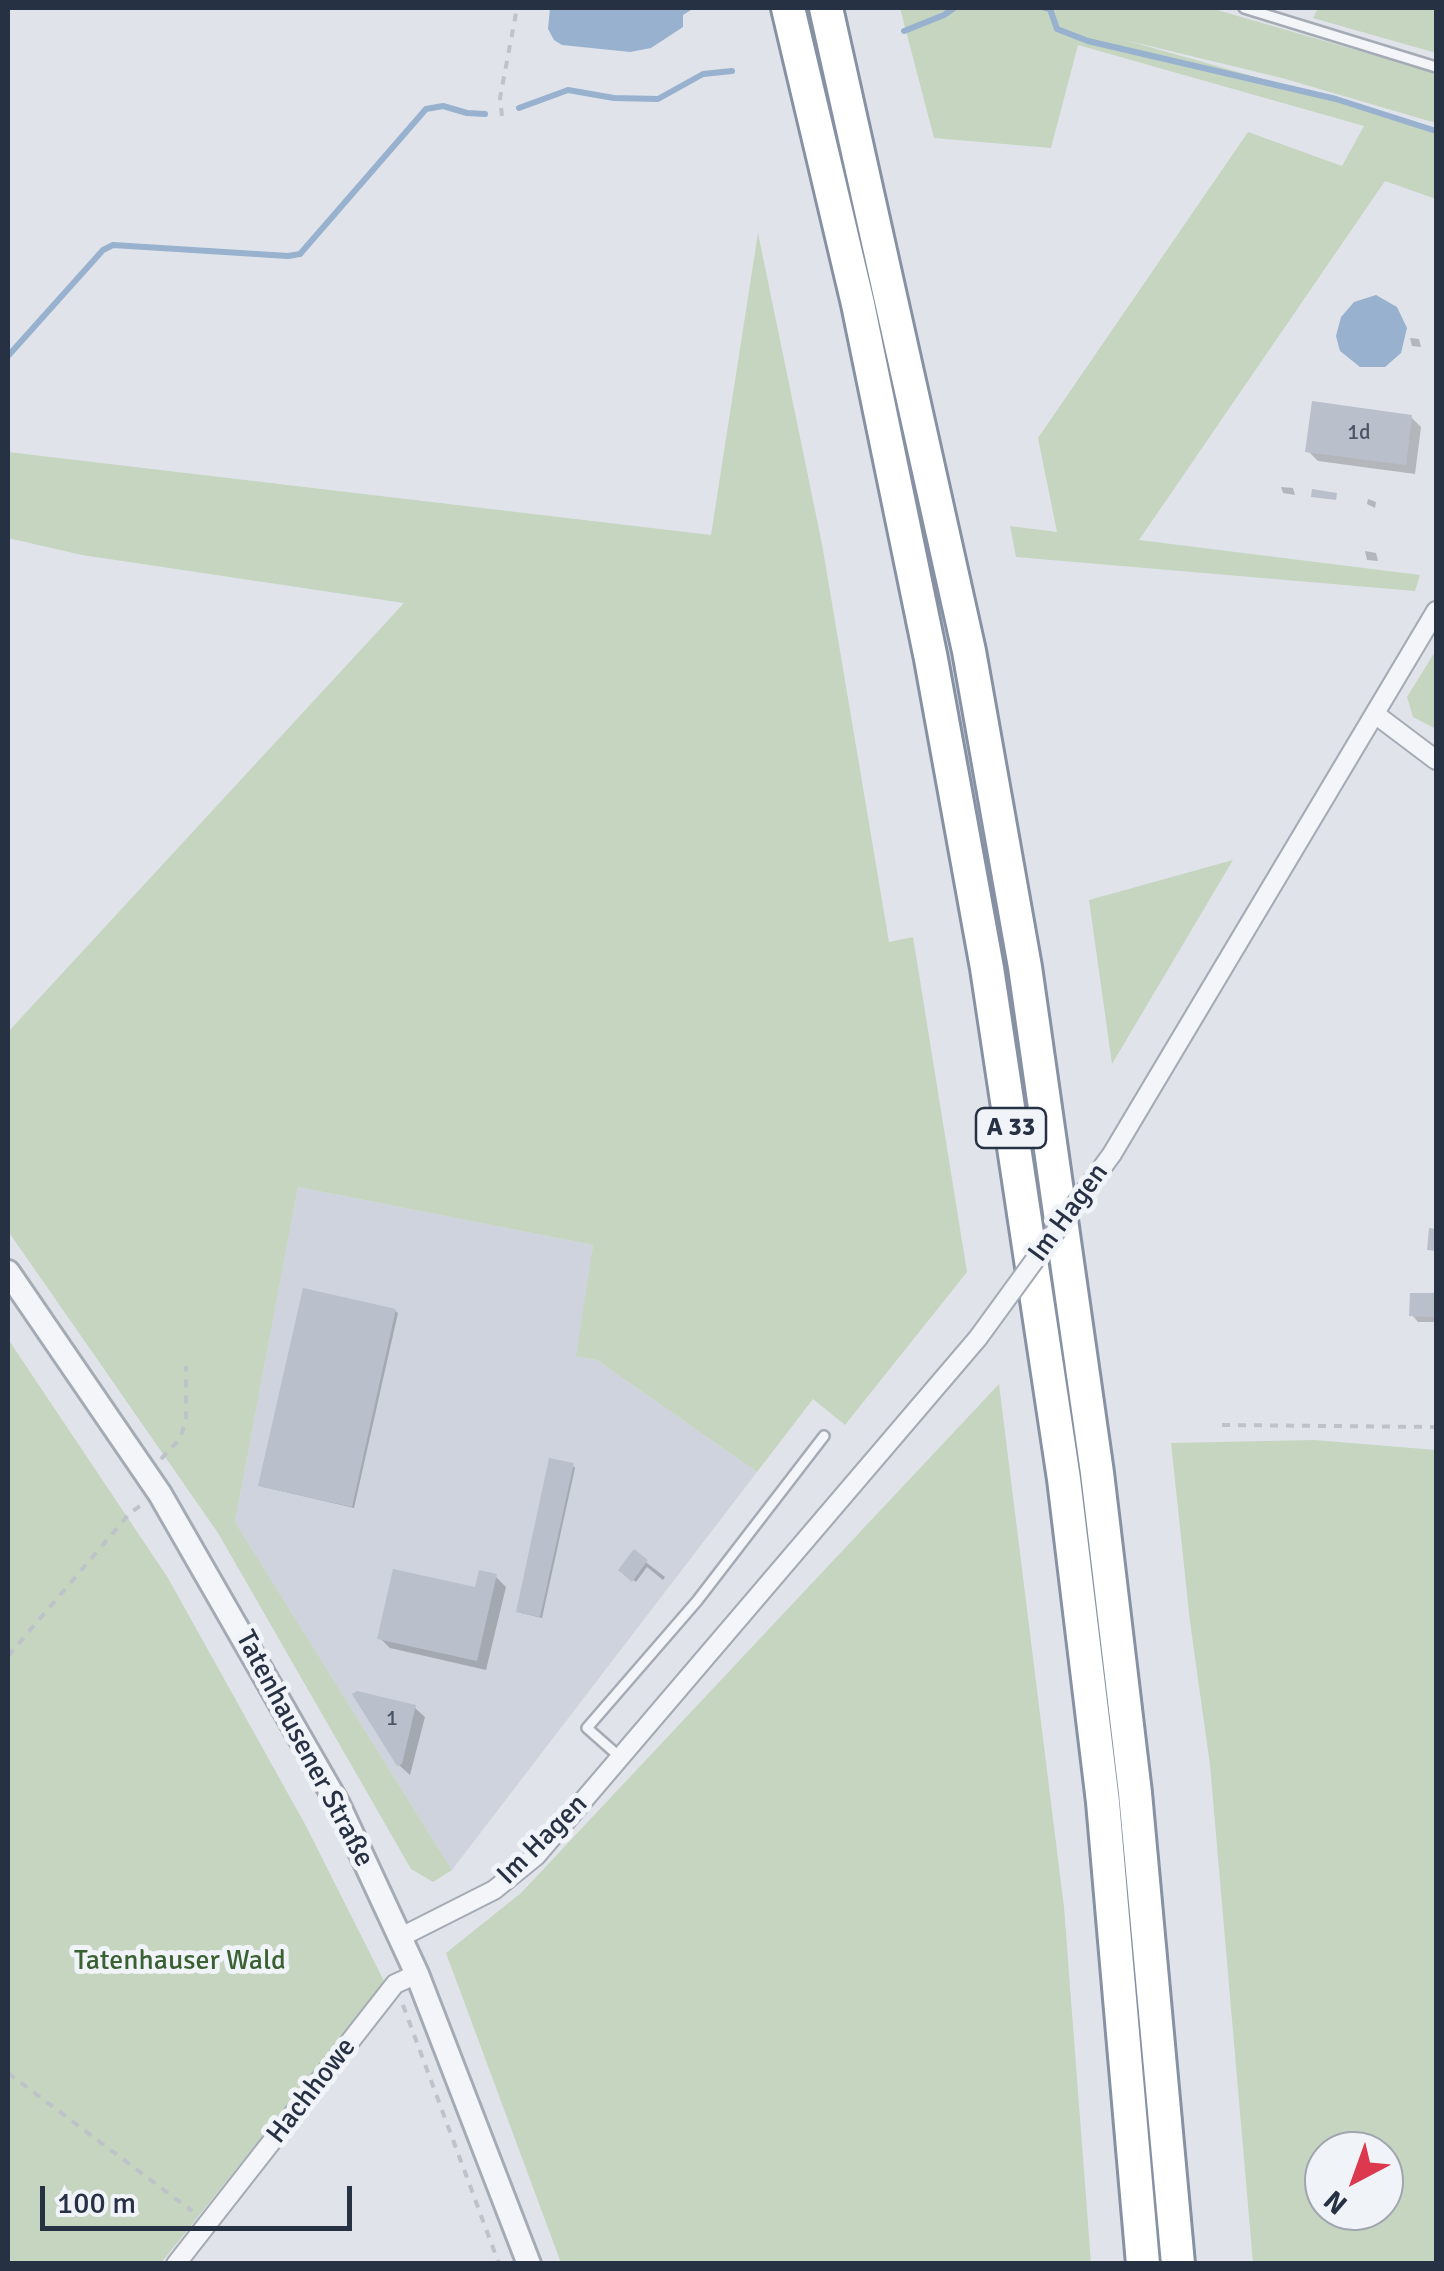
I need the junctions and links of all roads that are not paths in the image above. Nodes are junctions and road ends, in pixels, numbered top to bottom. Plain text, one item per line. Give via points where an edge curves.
1 (788, 8) edge
2 (826, 8) edge
3 (1244, 8) edge
4 (1436, 66) edge
5 (1436, 611) edge
6 (1375, 714) junction
7 (1436, 760) edge
8 (8, 1272) edge
9 (824, 1436) dead end
10 (621, 1758) junction
11 (401, 1937) junction
12 (417, 1974) junction
13 (176, 2264) edge
14 (530, 2264) edge
15 (1143, 2264) edge
16 (1178, 2264) edge

1 - 15 highway, A 33 via 858,304 986,968 1064,1479 1103,1802
2 - 16 highway, A 33 via 969,651 1025,966 1100,1492
3 - 4 lane
5 - 6 street, Im Hagen
6 - 7 street
6 - 10 street, Im Hagen, bridge via 1112,1154 978,1338
8 - 11 street, Tatenhausener Straße via 198,1555 338,1804
9 - 10 lane via 697,1601 587,1728
10 - 11 street, Im Hagen via 536,1856 494,1890
11 - 12 street, Tatenhausener Straße
12 - 13 street, Hachhowe via 396,1984
12 - 14 street, Tatenhausener Straße

